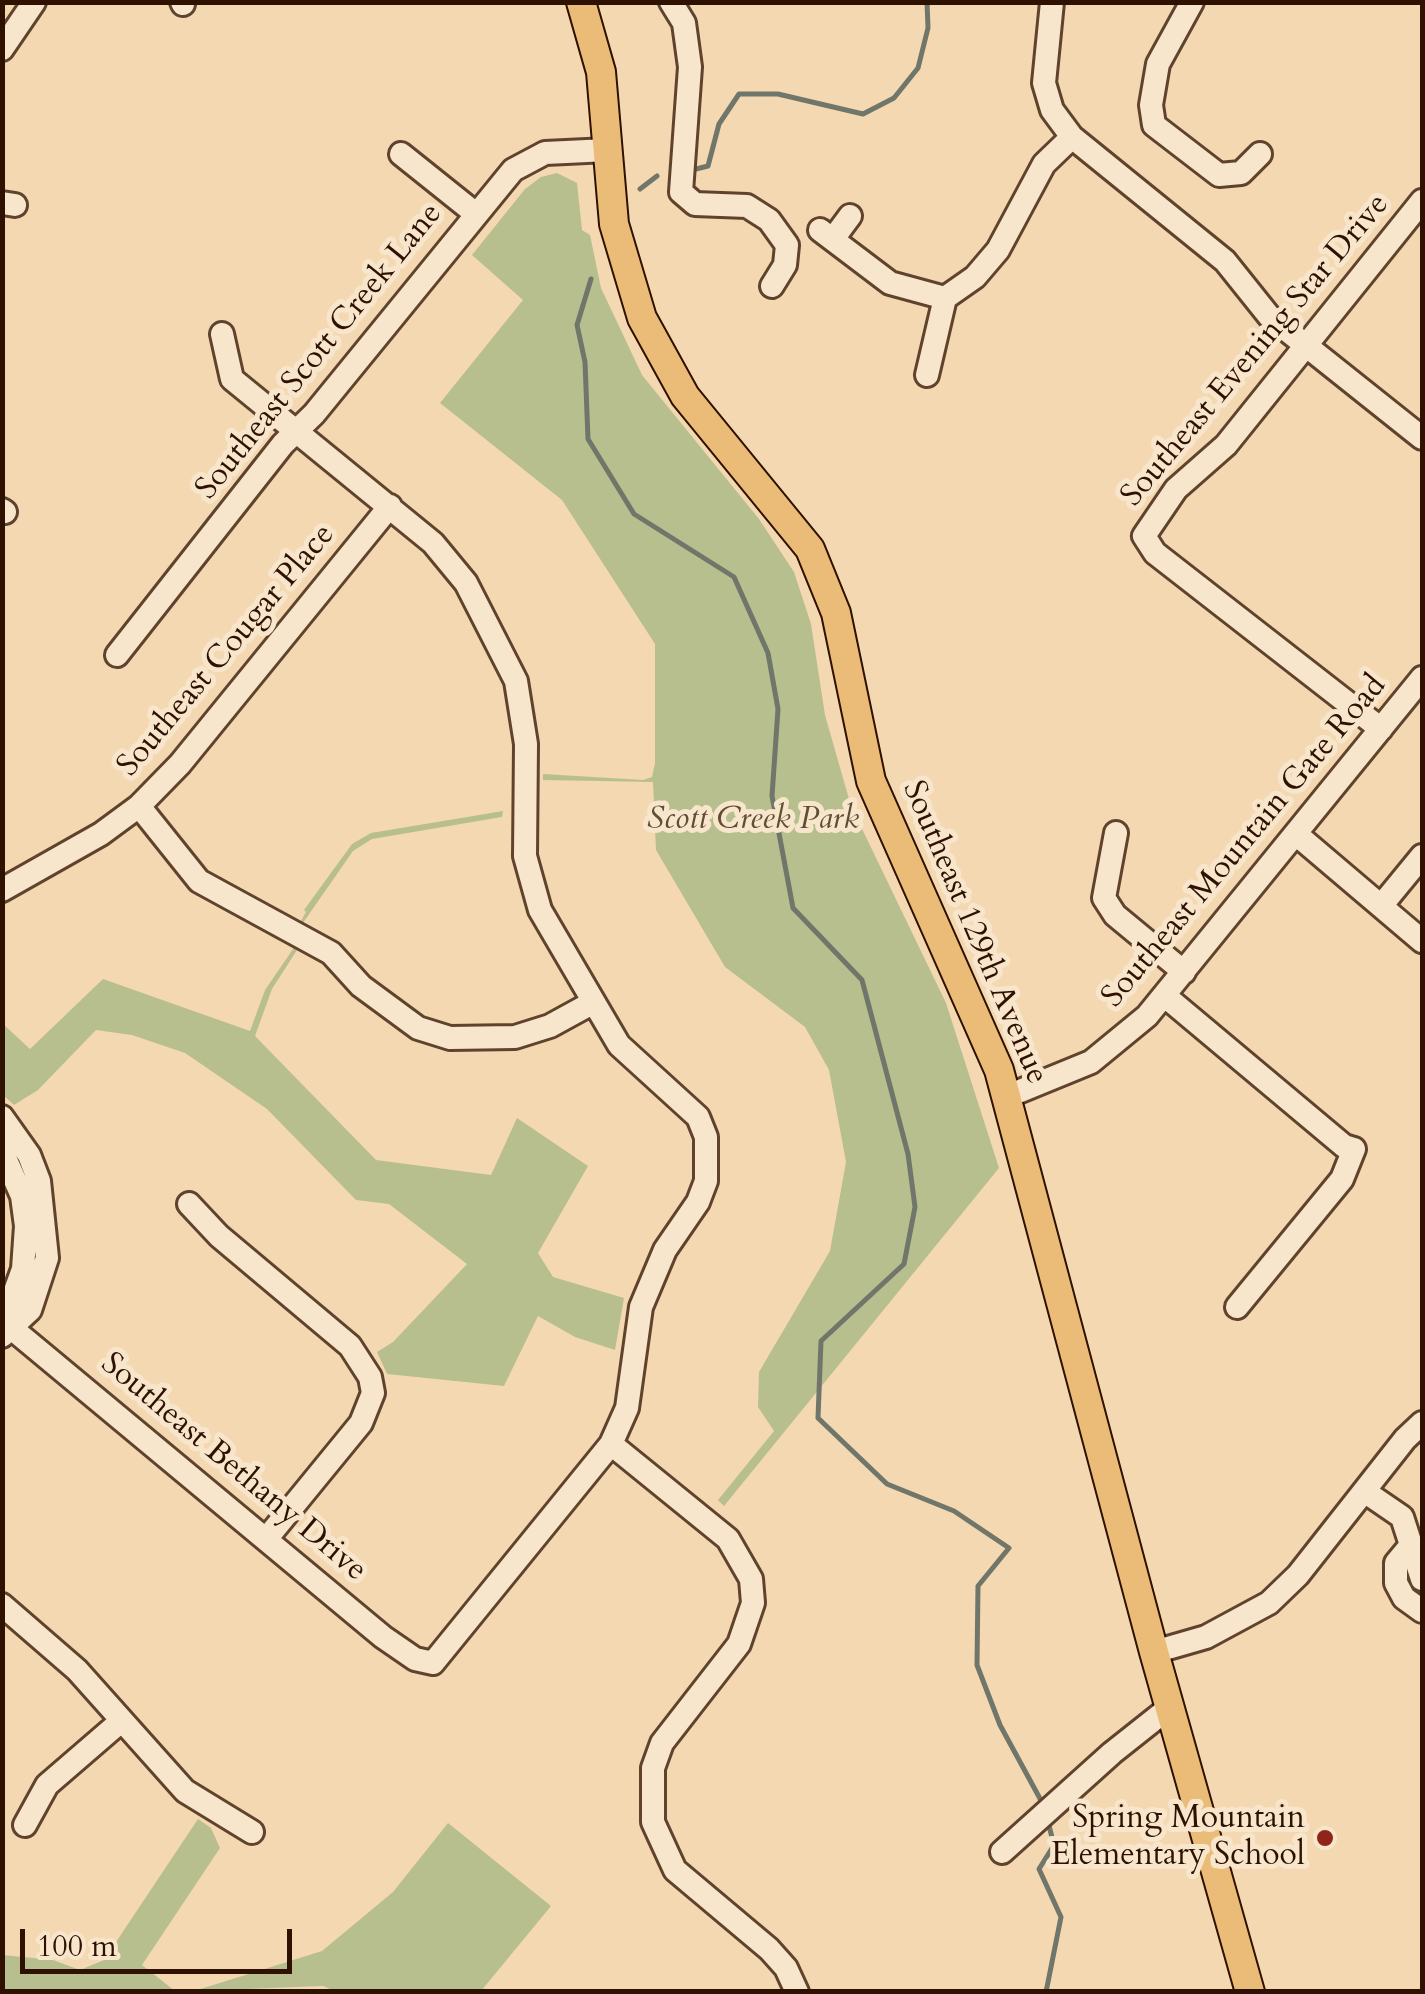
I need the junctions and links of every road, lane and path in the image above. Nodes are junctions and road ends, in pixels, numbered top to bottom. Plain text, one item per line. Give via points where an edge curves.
1 (34, 2) edge
2 (582, 2) edge
3 (671, 2) edge
4 (1052, 2) edge
5 (1192, 2) edge
6 (2, 49) edge
7 (1072, 137) junction
8 (608, 150) junction
9 (401, 154) dead end
10 (1260, 154) dead end
11 (1422, 201) edge
12 (476, 214) junction
13 (850, 216) dead end
14 (772, 286) dead end
15 (945, 298) junction
16 (222, 334) dead end
17 (1305, 346) junction
18 (928, 375) dead end
19 (297, 431) junction
20 (1422, 438) edge
21 (390, 506) junction
22 (117, 654) dead end
23 (1422, 678) edge
24 (1381, 729) junction
25 (138, 806) junction
26 (1116, 833) dead end
27 (1296, 834) junction
28 (1422, 856) edge
29 (2, 890) edge
30 (1381, 906) junction
31 (1422, 941) edge
32 (1184, 972) junction
33 (1165, 996) junction
34 (592, 1003) junction
35 (1008, 1096) junction
36 (2, 1118) edge
37 (2, 1151) edge
38 (188, 1204) dead end
39 (1237, 1307) dead end
40 (6, 1331) edge
41 (1422, 1422) edge
42 (611, 1444) junction
43 (1364, 1491) junction
44 (267, 1538) junction
45 (1412, 1545) junction
46 (1422, 1579) edge
47 (2, 1605) edge
48 (1422, 1611) edge
49 (1154, 1652) junction
50 (1170, 1707) junction
51 (120, 1722) junction
52 (24, 1825) dead end
53 (252, 1832) dead end
54 (1002, 1852) dead end
55 (1250, 1991) edge
56 (797, 1992) edge

1 - 6 street
2 - 8 main road, Southeast 129th Avenue via 601,72
3 - 14 street via 684,23 690,67 681,192 695,204 747,206 769,220 788,245
4 - 7 street via 1044,82 1052,110
5 - 10 street via 1158,64 1150,105 1154,124 1219,176 1241,173
7 - 15 street via 1044,164 998,250
7 - 17 street via 1225,261 1269,316
8 - 12 street, Southeast Scott Creek Lane via 534,157 513,170
8 - 35 main road, Southeast 129th Avenue via 620,254 647,330 693,406 810,550 836,612 871,781
9 - 12 street
11 - 17 street, Southeast Evening Star Drive
12 - 19 street, Southeast Scott Creek Lane
13 - 15 street via 826,235 890,283
15 - 18 street
16 - 19 street via 232,379
17 - 20 street
17 - 24 street, Southeast Evening Star Drive via 1226,445 1176,489 1144,536 1155,554
19 - 21 street
19 - 22 street, Southeast Scott Creek Lane
21 - 25 street, Southeast Cougar Place via 180,764
21 - 34 street via 451,562 506,655 526,744 531,885
23 - 24 street, Southeast Mountain Gate Road
24 - 27 street, Southeast Mountain Gate Road
25 - 29 street, Southeast Cougar Place
25 - 34 street via 199,881 298,930 418,1028 450,1038 515,1037
26 - 32 street via 1104,898 1115,915
27 - 30 street
27 - 32 street, Southeast Mountain Gate Road
28 - 30 street
30 - 31 street
32 - 33 street, Southeast Mountain Gate Road
33 - 35 street, Southeast Mountain Gate Road via 1092,1062
33 - 39 street via 1354,1149 1342,1179
34 - 42 street via 636,1064 698,1118 709,1159 698,1202 665,1250 641,1307 627,1408
35 - 49 main road, Southeast 129th Avenue
36 - 40 street via 39,1181 47,1258 30,1310
37 - 40 street via 22,1196 26,1226
38 - 44 street via 350,1346 370,1377 373,1393 361,1424
40 - 44 street, Southeast Bethany Drive
41 - 43 street
42 - 44 street, Southeast Bethany Drive via 433,1663 416,1659
42 - 56 street via 728,1539 752,1579 754,1603 739,1644 662,1743 653,1768 653,1822 675,1870 770,1950
43 - 45 street via 1402,1517
43 - 49 street via 1269,1603 1206,1637
45 - 46 street
45 - 48 street via 1396,1563 1396,1584
47 - 51 street via 76,1670
49 - 50 main road, Southeast 129th Avenue
50 - 54 street
50 - 55 main road, Southeast 129th Avenue
51 - 52 street via 47,1786
51 - 53 street via 185,1791

